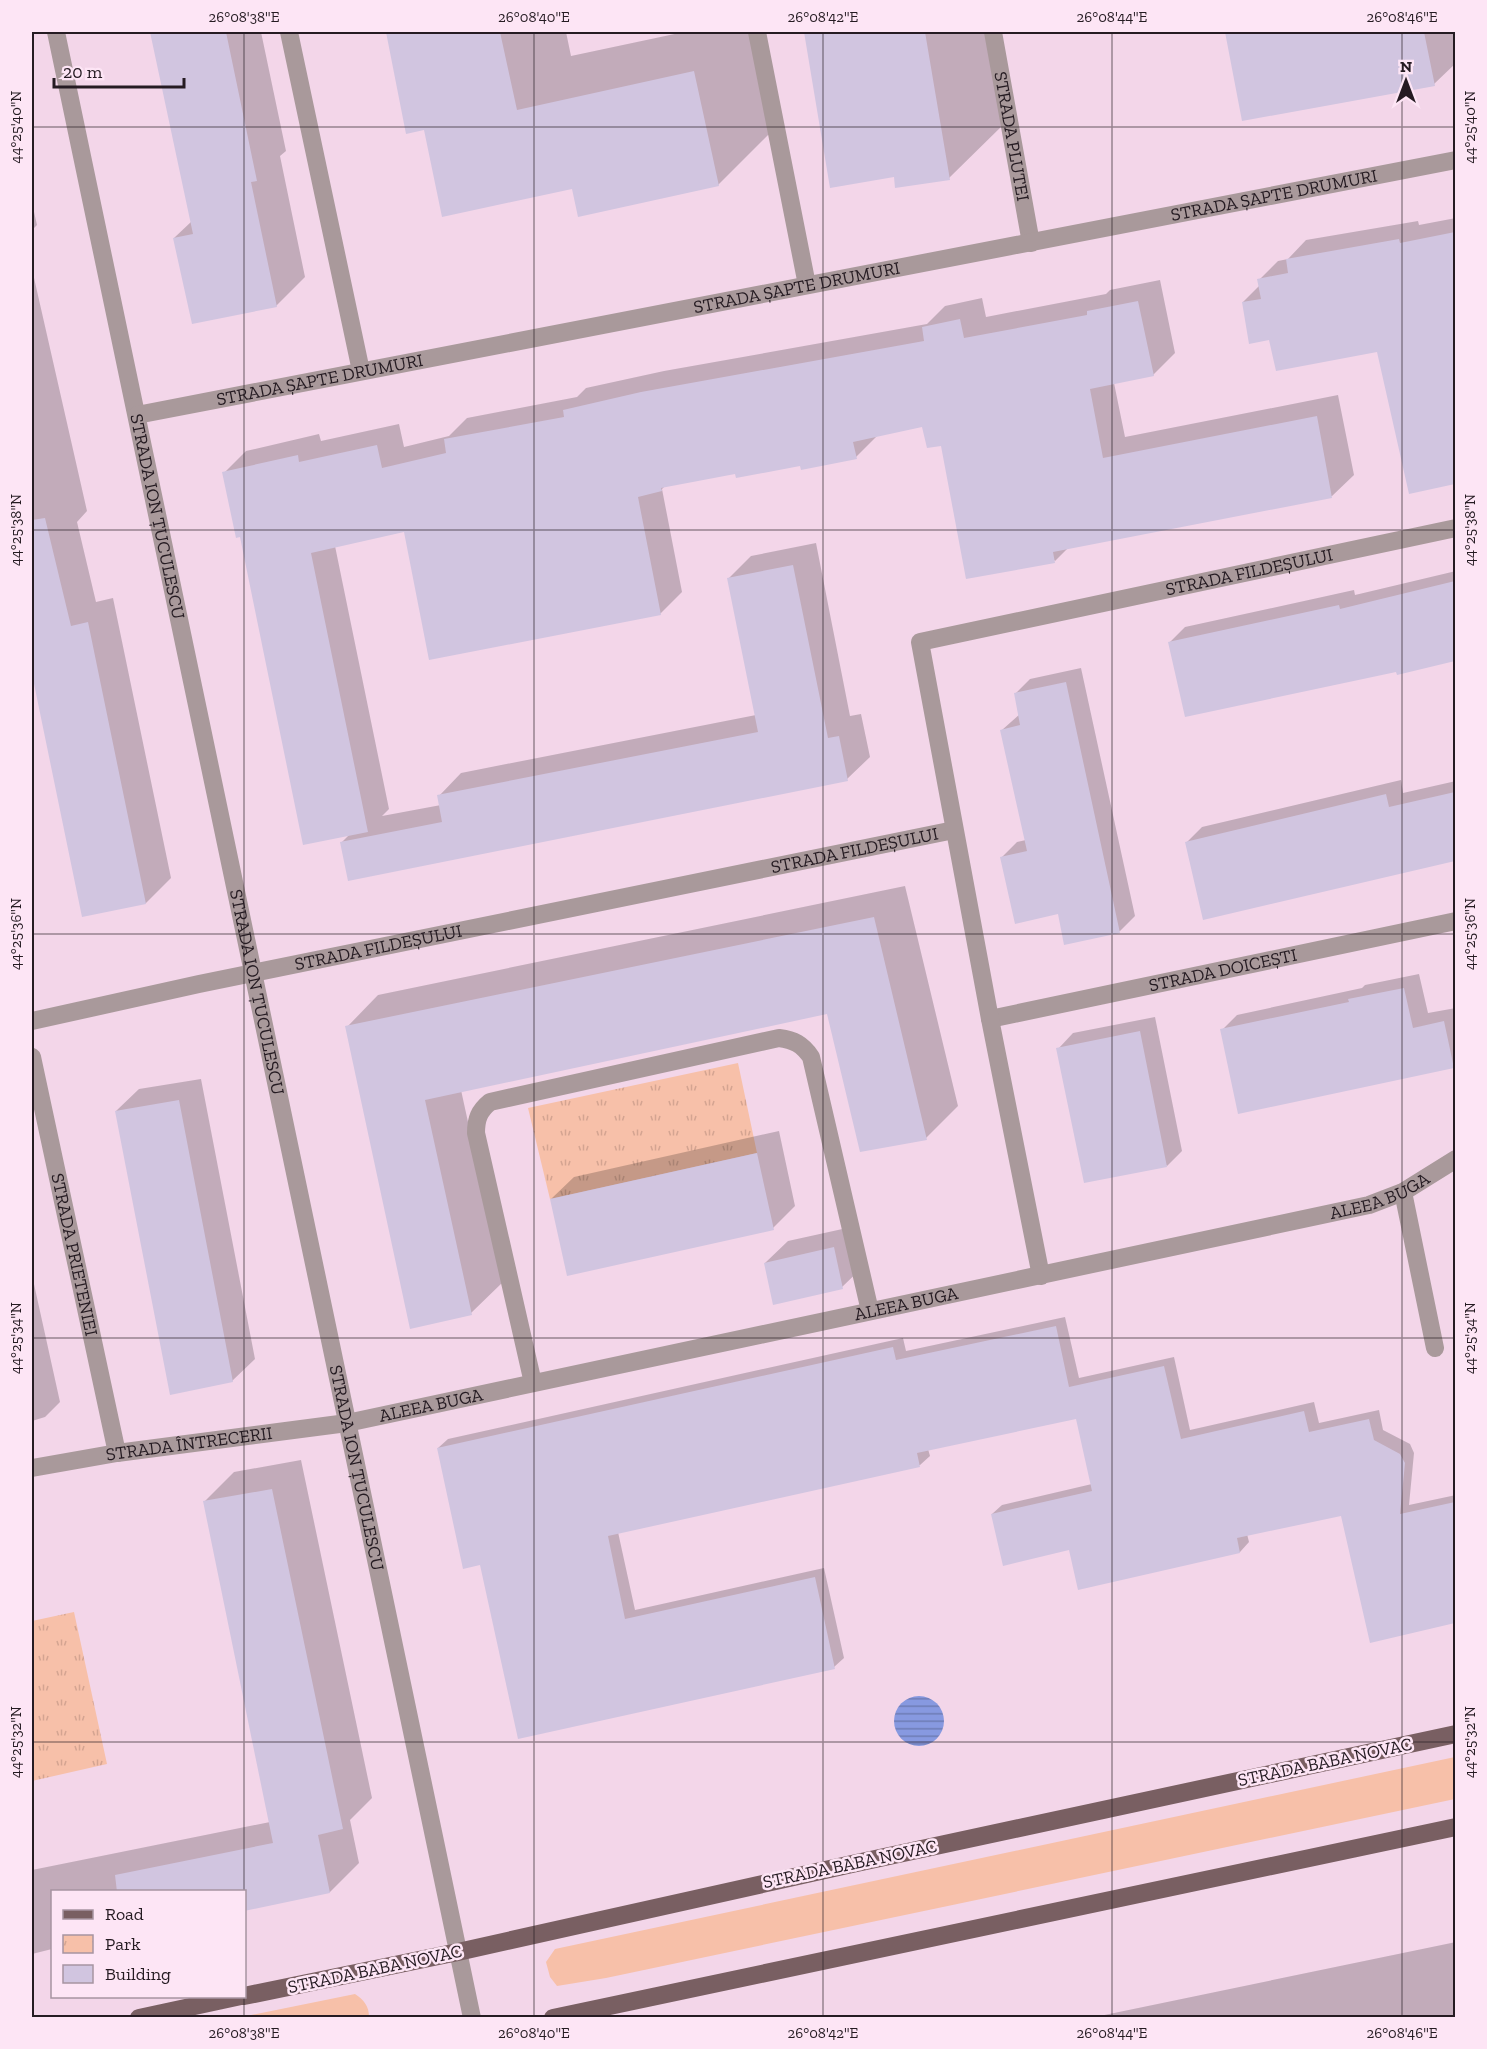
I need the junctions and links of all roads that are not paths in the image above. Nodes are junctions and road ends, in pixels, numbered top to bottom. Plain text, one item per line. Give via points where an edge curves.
1 (56, 32) edge
2 (289, 32) edge
3 (757, 32) edge
4 (993, 32) edge
5 (1455, 159) edge
6 (1031, 243) junction
7 (807, 285) junction
8 (361, 371) junction
9 (137, 415) junction
10 (1455, 528) edge
11 (954, 830) junction
12 (1455, 921) edge
13 (253, 973) junction
14 (990, 1019) junction
15 (32, 1021) edge
16 (32, 1057) edge
17 (1455, 1159) edge
18 (1403, 1192) junction
19 (1041, 1276) junction
20 (870, 1311) junction
21 (1435, 1348) dead end
22 (533, 1383) junction
23 (346, 1423) junction
24 (117, 1453) junction
25 (32, 1468) edge
26 (1455, 1734) edge
27 (1455, 1827) edge
28 (458, 1952) junction
29 (246, 1995) edge
30 (234, 1998) edge
31 (139, 2018) edge
32 (472, 2018) edge
33 (553, 2018) edge

1 - 9 street, STRADA ION ȚUCULESCU
2 - 8 street
3 - 7 street
4 - 6 street, STRADA PLUTEI
5 - 6 street, STRADA ȘAPTE DRUMURI
6 - 7 street, STRADA ȘAPTE DRUMURI
7 - 8 street, STRADA ȘAPTE DRUMURI
8 - 9 street, STRADA ȘAPTE DRUMURI
9 - 13 street, STRADA ION ȚUCULESCU
10 - 11 street, STRADA FILDEȘULUI via 921,642
11 - 13 street, STRADA FILDEȘULUI
11 - 14 street
12 - 14 street, STRADA DOICEȘTI
13 - 15 street, STRADA FILDEȘULUI
13 - 23 street, STRADA ION ȚUCULESCU
14 - 19 street
16 - 24 street, STRADA PRIETENIEI
17 - 18 street, ALEEA BUGA
18 - 19 street, ALEEA BUGA via 1370,1205
18 - 21 street
19 - 20 street, ALEEA BUGA
20 - 22 street, ALEEA BUGA
20 - 22 street via 811,1057 793,1040 779,1038 490,1102 481,1109 476,1133
22 - 23 street, ALEEA BUGA
23 - 24 street, STRADA ÎNTRECERII
23 - 28 street, STRADA ION ȚUCULESCU
24 - 25 street, STRADA ÎNTRECERII
26 - 28 main road, STRADA BABA NOVAC
27 - 33 main road
28 - 29 main road, STRADA BABA NOVAC
28 - 32 street, STRADA ION ȚUCULESCU
30 - 31 main road, STRADA BABA NOVAC

